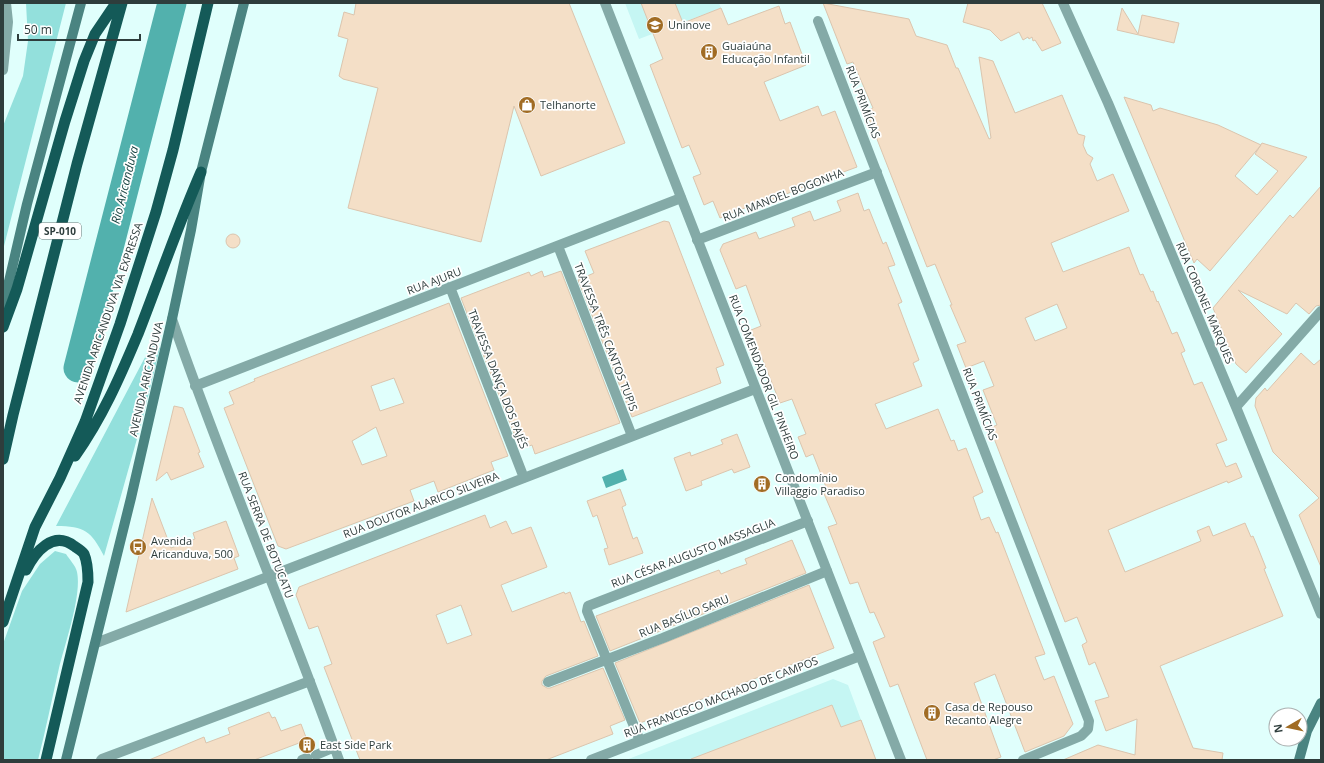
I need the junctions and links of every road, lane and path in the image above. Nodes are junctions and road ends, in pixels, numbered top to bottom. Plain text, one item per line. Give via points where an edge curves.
1 (6, 3) edge
2 (80, 3) edge
3 (116, 3) edge
4 (122, 3) edge
5 (208, 3) edge
6 (244, 3) edge
7 (605, 3) edge
8 (1063, 3) edge
9 (818, 21) dead end
10 (3, 70) edge
11 (201, 172) junction
12 (877, 172) junction
13 (681, 198) junction
14 (697, 240) junction
15 (558, 246) junction
16 (450, 287) junction
17 (3, 307) edge
18 (1321, 311) edge
19 (172, 318) junction
20 (3, 327) edge
21 (195, 386) junction
22 (755, 389) junction
23 (1236, 407) junction
24 (632, 436) junction
25 (3, 459) edge
26 (60, 478) junction
27 (524, 478) junction
28 (808, 522) junction
29 (827, 571) junction
30 (268, 576) junction
31 (13, 596) junction
32 (1321, 614) edge
33 (3, 622) edge
34 (96, 643) junction
35 (860, 656) junction
36 (607, 659) junction
37 (310, 681) junction
38 (548, 682) dead end
39 (1321, 703) edge
40 (640, 741) junction
41 (335, 747) junction
42 (308, 757) edge
43 (46, 760) edge
44 (66, 760) edge
45 (101, 760) edge
46 (339, 760) edge
47 (591, 760) edge
48 (900, 760) edge
49 (1023, 760) edge
50 (1299, 760) edge

1 - 10 street via 8,22
2 - 17 main road via 27,204
3 - 20 highway via 95,34 84,61 64,121 17,289
4 - 25 highway, SP-010 via 75,172
5 - 26 highway, AVENIDA ARICANDUVA VIA EXPRESSA via 156,212 120,324 90,407
6 - 11 main road, AVENIDA ARICANDUVA
7 - 13 street, RUA COMENDADOR GIL PINHEIRO
8 - 23 street, RUA CORONEL MARQUES via 1108,103
9 - 12 street, RUA PRIMÍCIAS
11 - 19 main road, AVENIDA ARICANDUVA
11 - 26 highway via 122,373 100,418
12 - 14 street, RUA MANOEL BOGONHA
12 - 49 street, RUA PRIMÍCIAS via 1089,720 1088,729 1081,736
13 - 14 street, RUA COMENDADOR GIL PINHEIRO
13 - 15 street, RUA AJURU
14 - 22 street, RUA COMENDADOR GIL PINHEIRO
15 - 16 street, RUA AJURU
15 - 24 street, TRAVESSA TRÊS CANTOS TUPIS
16 - 21 street, RUA AJURU
16 - 27 street, TRAVESSA DANÇA DOS PAJÉS
18 - 23 street
19 - 21 street, RUA SERRA DE BOTUCATU
19 - 34 main road, AVENIDA ARICANDUVA
21 - 30 street, RUA SERRA DE BOTUCATU
22 - 24 street, RUA DOUTOR ALARICO SILVEIRA
22 - 28 street, RUA COMENDADOR GIL PINHEIRO
23 - 32 street, RUA CORONEL MARQUES
24 - 27 street, RUA DOUTOR ALARICO SILVEIRA
26 - 31 highway, AVENIDA ARICANDUVA VIA EXPRESSA via 35,528
27 - 30 street, RUA DOUTOR ALARICO SILVEIRA
28 - 29 street, RUA COMENDADOR GIL PINHEIRO
28 - 36 street, RUA CÉSAR AUGUSTO MASSAGLIA via 587,607
29 - 35 street, RUA COMENDADOR GIL PINHEIRO
29 - 36 street, RUA BASÍLIO SARU
30 - 34 street, RUA DOUTOR ALARICO SILVEIRA
30 - 37 street, RUA SERRA DE BOTUCATU
31 - 33 highway, AVENIDA ARICANDUVA VIA EXPRESSA
31 - 43 highway via 30,561 48,542 59,539 83,553 88,582
34 - 44 main road, AVENIDA ARICANDUVA
35 - 40 street, RUA FRANCISCO MACHADO DE CAMPOS
35 - 48 street, RUA COMENDADOR GIL PINHEIRO
36 - 38 street, RUA BASÍLIO SARU
36 - 40 street
37 - 41 street, RUA SERRA DE BOTUCATU
37 - 45 street
39 - 50 main road via 1307,731
40 - 47 street, RUA FRANCISCO MACHADO DE CAMPOS
41 - 42 street
41 - 46 street, RUA SERRA DE BOTUCATU

